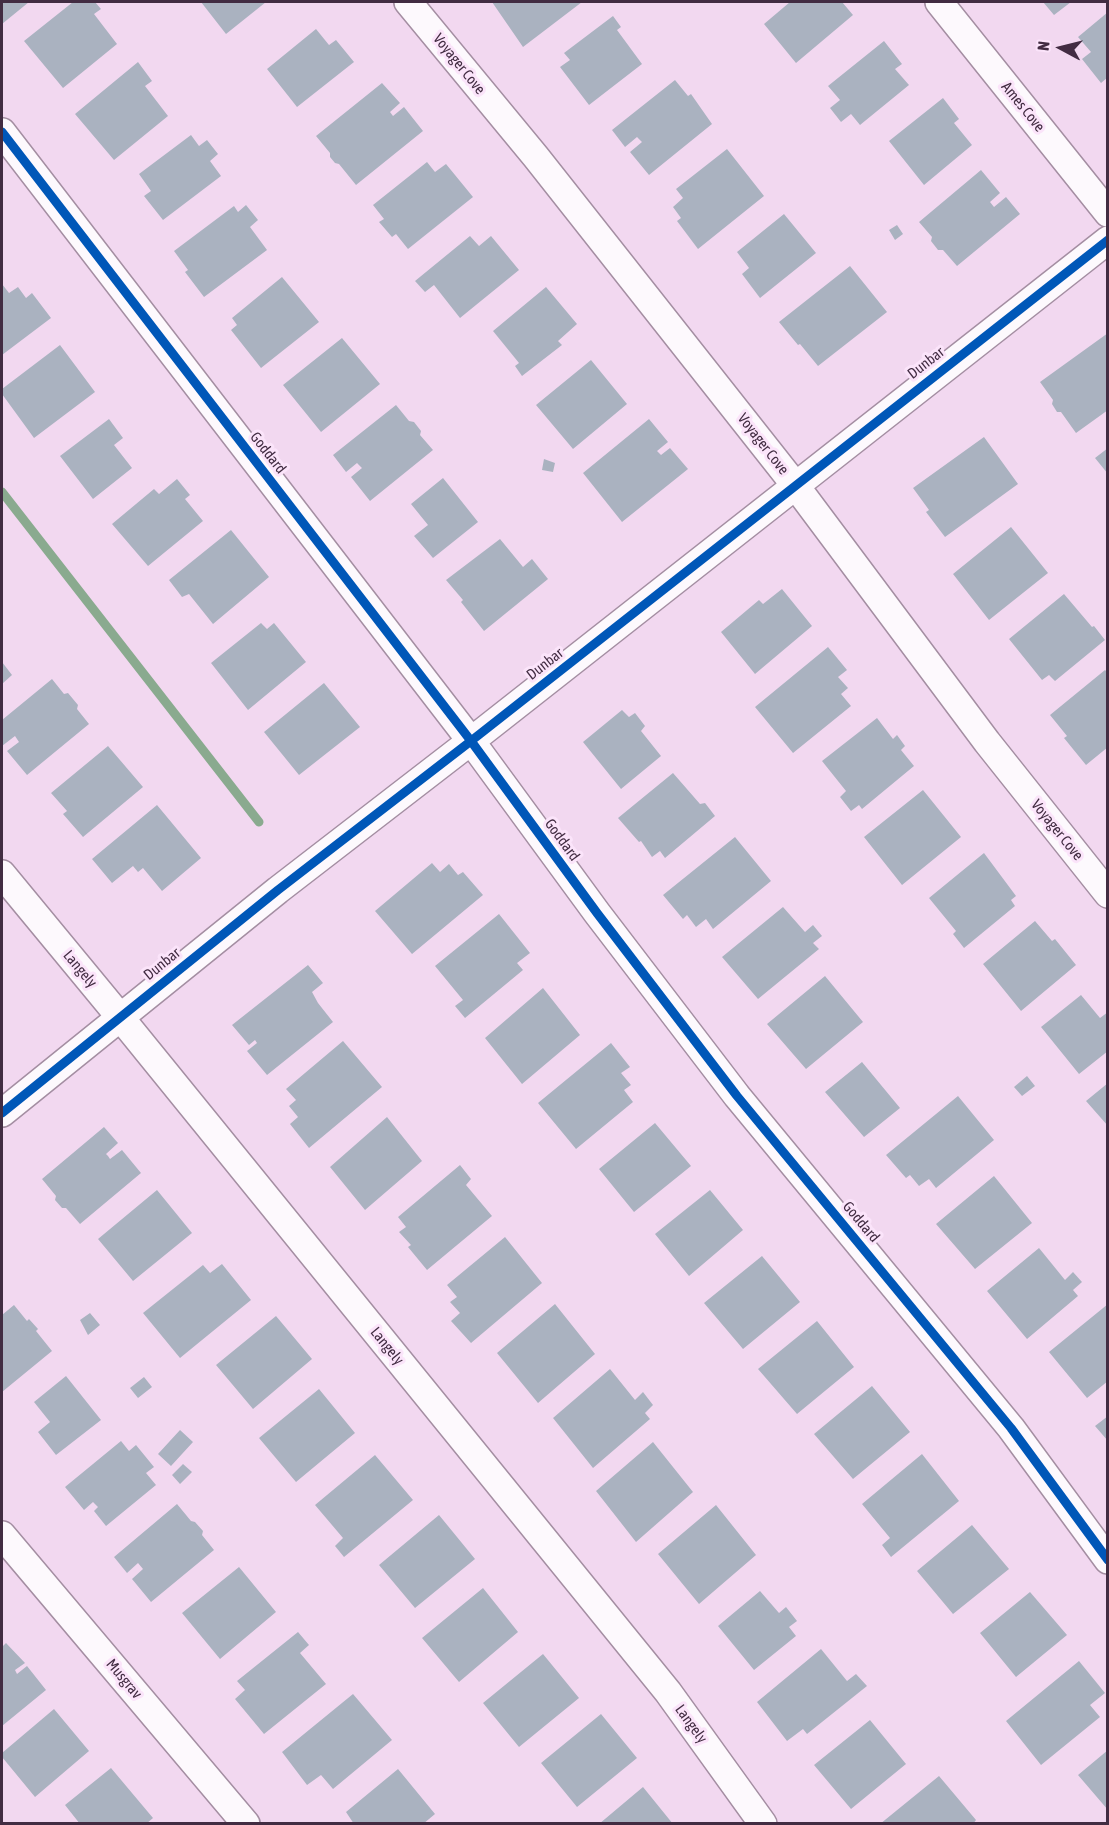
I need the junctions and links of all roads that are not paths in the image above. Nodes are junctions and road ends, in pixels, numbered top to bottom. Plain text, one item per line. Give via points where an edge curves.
1 (408, 2) edge
2 (939, 2) edge
3 (2, 132) edge
4 (1107, 213) edge
5 (1107, 240) edge
6 (795, 485) junction
7 (471, 741) junction
8 (2, 874) edge
9 (1107, 894) edge
10 (120, 1017) junction
11 (2, 1113) edge
12 (4, 1543) edge
13 (1107, 1560) edge
14 (246, 1824) edge
15 (763, 1824) edge

1 - 6 street, Voyager Cove
2 - 4 street, Ames Cove
3 - 7 street, Goddard
5 - 6 street, Dunbar
6 - 7 street, Dunbar
6 - 9 street, Voyager Cove via 987,742
7 - 10 street, Dunbar
7 - 13 street, Goddard via 737,1096 1011,1428
8 - 10 street, Langely
10 - 11 street, Dunbar
10 - 15 street, Langely via 668,1692
12 - 14 street, Musgrav

